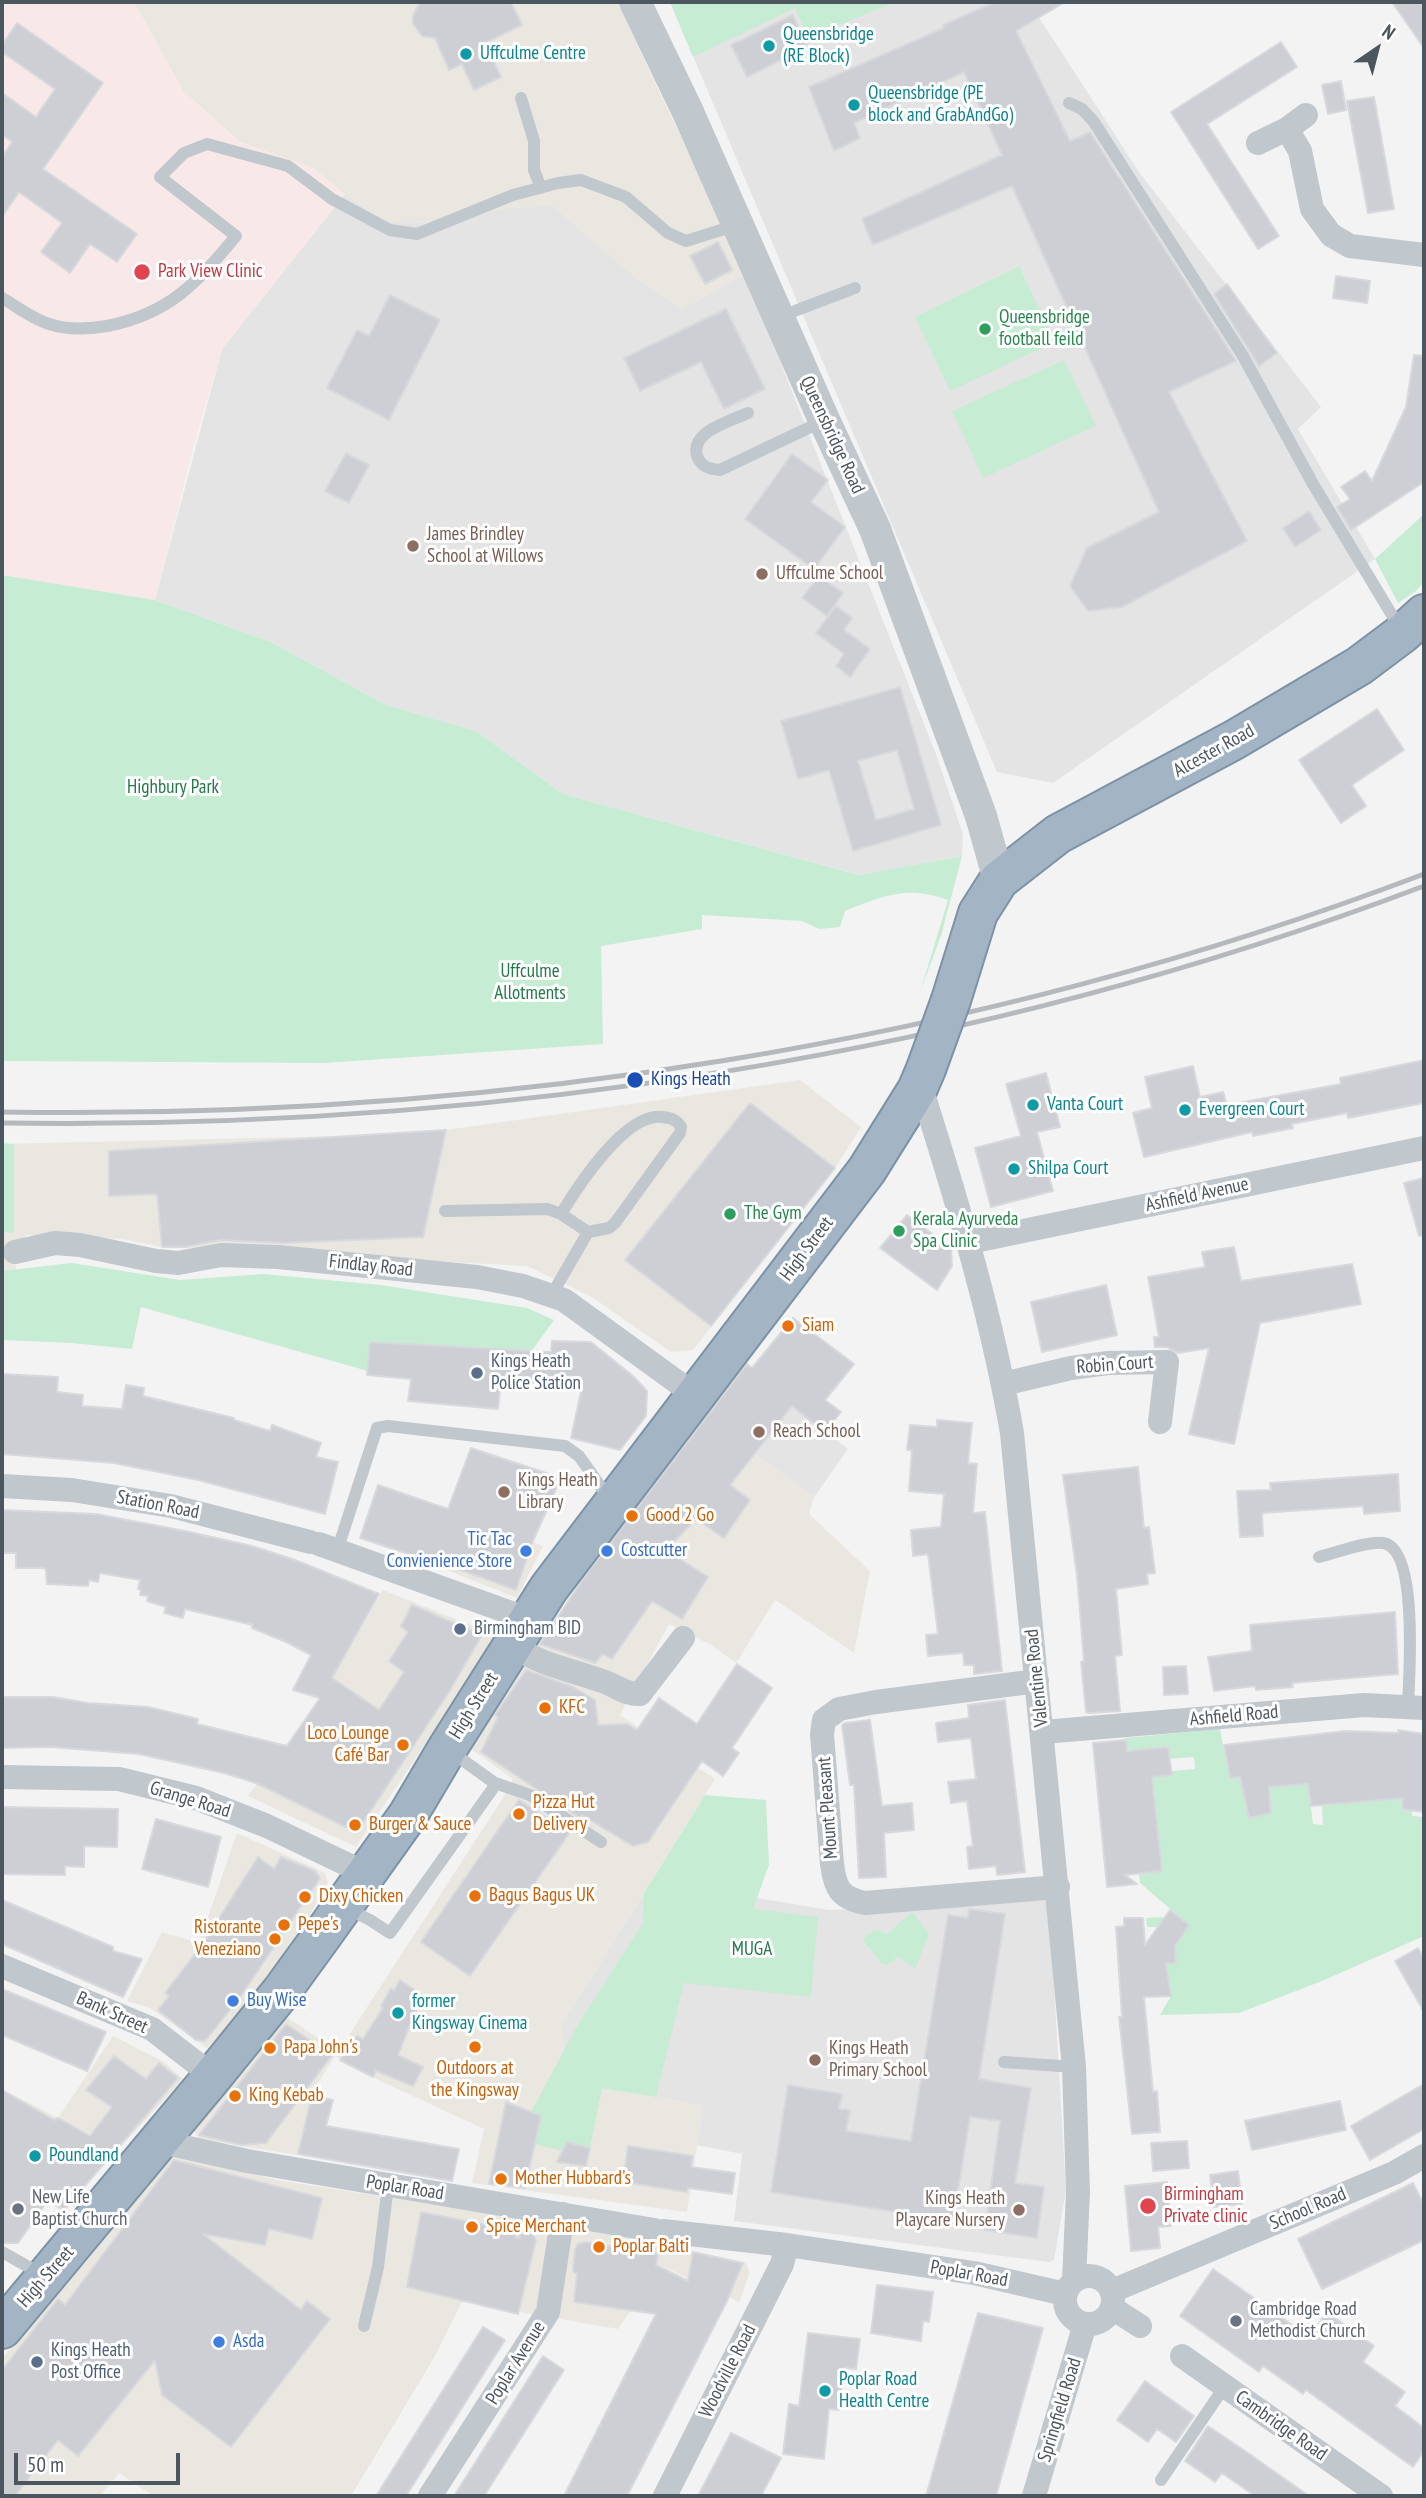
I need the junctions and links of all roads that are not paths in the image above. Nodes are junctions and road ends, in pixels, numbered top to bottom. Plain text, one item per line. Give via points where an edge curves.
1 (635, 2) edge
2 (521, 98) dead end
3 (1069, 103) dead end
4 (1258, 143) dead end
5 (541, 188) junction
6 (737, 225) junction
7 (1424, 255) edge
8 (855, 288) dead end
9 (2, 298) edge
10 (778, 317) junction
11 (748, 413) dead end
12 (824, 421) junction
13 (1414, 623) edge
14 (999, 880) junction
15 (921, 1079) junction
16 (1424, 1148) edge
17 (445, 1211) dead end
18 (561, 1214) junction
19 (588, 1232) junction
20 (970, 1242) junction
21 (8, 1252) edge
22 (551, 1296) junction
23 (1003, 1384) junction
24 (695, 1395) junction
25 (1160, 1422) dead end
26 (2, 1486) edge
27 (612, 1503) junction
28 (322, 1546) junction
29 (1319, 1557) dead end
30 (520, 1632) junction
31 (683, 1638) dead end
32 (1037, 1681) junction
33 (1416, 1707) edge
34 (1043, 1732) junction
35 (447, 1749) junction
36 (2, 1777) edge
37 (495, 1783) junction
38 (601, 1842) dead end
39 (367, 1874) junction
40 (1058, 1888) junction
41 (343, 1907) junction
42 (2, 1966) edge
43 (1004, 2062) dead end
44 (1074, 2067) junction
45 (213, 2076) junction
46 (157, 2141) junction
47 (1424, 2156) edge
48 (388, 2186) junction
49 (563, 2214) junction
50 (787, 2245) junction
51 (2, 2252) edge
52 (47, 2277) junction
53 (1069, 2287) junction
54 (1112, 2300) junction
55 (1085, 2324) junction
56 (364, 2326) dead end
57 (1140, 2326) dead end
58 (2, 2329) edge
59 (1182, 2357) dead end
60 (1225, 2386) junction
61 (1161, 2480) dead end
62 (430, 2496) edge
63 (665, 2496) edge
64 (1034, 2496) edge
65 (1381, 2496) edge

1 - 6 street, Queensbridge Road
2 - 5 lane
3 - 13 lane via 1094,122 1207,298 1313,484
4 - 7 street via 1297,122 1312,209 1331,234 1350,246
5 - 6 lane via 581,180 603,187 626,197 667,233 686,241
5 - 9 lane via 417,234 390,230 332,199 288,166 207,144 184,153 160,177 236,236 173,300 136,320 87,330 49,324
6 - 10 street, Queensbridge Road
8 - 10 lane
10 - 12 street, Queensbridge Road
11 - 12 lane via 699,440 696,452 700,463 720,470
12 - 14 street, Queensbridge Road via 875,529 981,817
13 - 14 highway, Alcester Road via 1359,666 1146,789 1058,834
14 - 15 highway, High Street, bridge via 978,913
15 - 20 street, Valentine Road
15 - 24 highway, High Street via 867,1170
16 - 20 street, Ashfield Avenue
17 - 18 lane via 548,1209
18 - 19 lane
18 - 19 lane via 620,1136 656,1116 673,1118 680,1133 615,1223
19 - 22 lane
20 - 23 street, Valentine Road
21 - 22 street, Findlay Road via 55,1243 178,1263 221,1255 278,1257 477,1277
22 - 24 street, Findlay Road via 564,1300
23 - 25 street, Robin Court via 1108,1363 1167,1362
23 - 32 street, Valentine Road
24 - 27 highway, High Street
26 - 28 street, Station Road via 72,1490 171,1506
27 - 28 lane via 579,1455 565,1446 388,1426 377,1428
27 - 30 highway, High Street
28 - 30 street, Station Road
29 - 33 lane via 1374,1544 1385,1543 1394,1549 1405,1571
30 - 31 street, Station Road via 547,1665 602,1680 631,1695 640,1694
30 - 35 highway, High Street
32 - 34 street, Valentine Road
32 - 40 street, Mount Pleasant via 876,1702 839,1709 824,1720 832,1864 835,1884 852,1900 865,1903
33 - 34 street, Ashfield Road via 1364,1705
34 - 40 street, Valentine Road
35 - 37 lane
35 - 39 highway, High Street
36 - 39 street, Grange Road via 119,1779 195,1798
37 - 38 lane via 530,1795
37 - 41 lane via 390,1933
39 - 41 highway, High Street
40 - 44 street, Valentine Road
41 - 45 highway, High Street
42 - 45 street, Bank Street via 152,2029
43 - 44 lane
44 - 53 street, Valentine Road via 1078,2192
45 - 46 highway, High Street
46 - 48 street, Poplar Road
46 - 52 highway, High Street
47 - 54 street, School Road
48 - 49 street, Poplar Road
48 - 56 lane via 378,2267
49 - 50 street, Poplar Road
49 - 62 street, Poplar Avenue via 548,2312
50 - 53 street, Poplar Road
50 - 63 street, Woodville Road via 782,2264
51 - 52 lane
52 - 58 highway, High Street
53 - 54 street via 1084,2275 1096,2276 1106,2281
53 - 55 street via 1065,2304 1069,2314
54 - 55 street via 1106,2317
54 - 57 street
55 - 64 street, Springfield Road
59 - 60 street, Cambridge Road
60 - 61 lane
60 - 65 street, Cambridge Road

